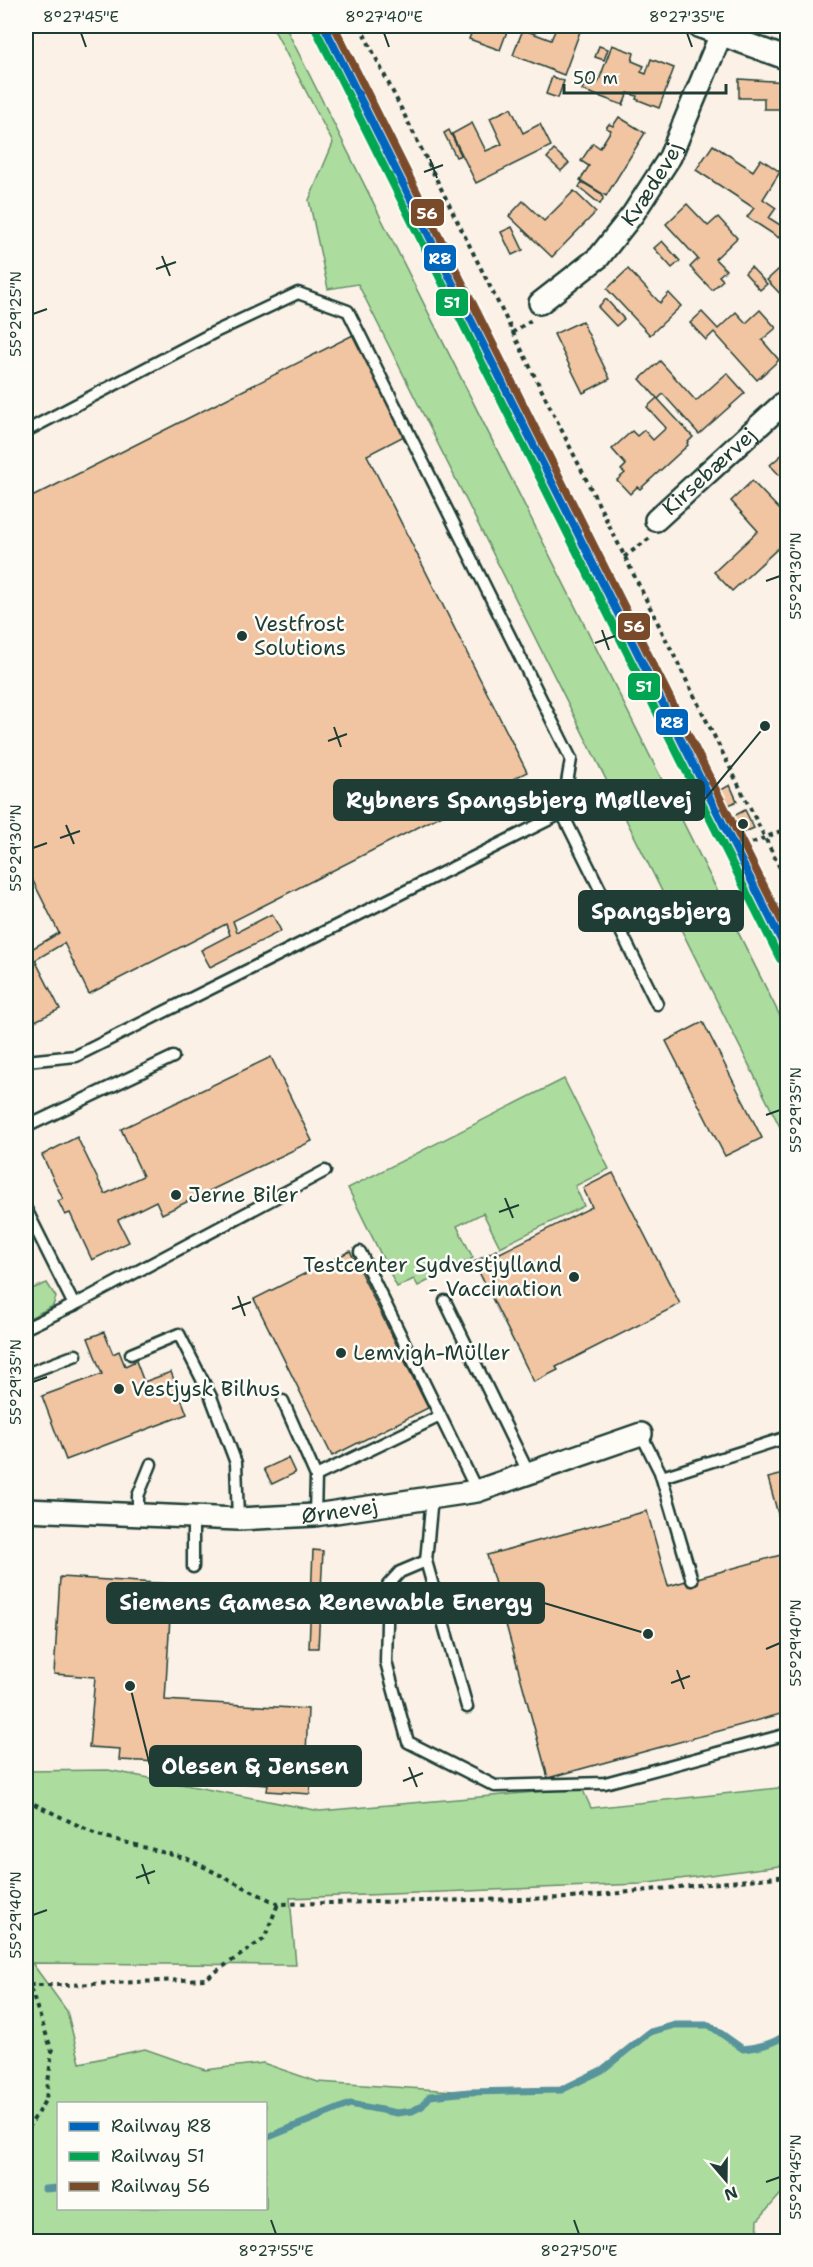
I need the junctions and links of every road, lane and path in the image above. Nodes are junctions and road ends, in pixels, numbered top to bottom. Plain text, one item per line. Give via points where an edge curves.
1 (360, 26) edge
2 (698, 26) edge
3 (721, 34) junction
4 (788, 59) edge
5 (540, 303) dead end
6 (788, 399) edge
7 (26, 432) edge
8 (656, 520) joint
9 (624, 557) junction
10 (562, 813) junction
11 (788, 828) edge
12 (765, 838) junction
13 (752, 843) dead end
14 (788, 884) edge
15 (657, 1004) dead end
16 (173, 1057) dead end
17 (26, 1061) edge
18 (26, 1127) edge
19 (325, 1171) dead end
20 (26, 1209) edge
21 (360, 1252) dead end
22 (445, 1301) dead end
23 (74, 1305) junction
24 (26, 1328) edge
25 (131, 1354) dead end
26 (76, 1355) dead end
27 (26, 1374) edge
28 (283, 1401) dead end
29 (440, 1416) junction
30 (641, 1434) joint
31 (788, 1437) edge
32 (151, 1464) dead end
33 (528, 1474) junction
34 (316, 1476) junction
35 (662, 1477) junction
36 (477, 1491) junction
37 (432, 1497) junction
38 (26, 1510) edge
39 (138, 1515) junction
40 (315, 1515) junction
41 (194, 1517) junction
42 (238, 1519) junction
43 (426, 1561) junction
44 (193, 1567) dead end
45 (692, 1580) dead end
46 (467, 1707) dead end
47 (788, 1734) edge
48 (26, 1800) edge
49 (788, 1876) edge
50 (278, 1904) junction
51 (26, 2155) edge

1 - 9 path
2 - 3 street
3 - 4 street
3 - 5 street, Kvædevej via 670,157 633,214 599,257
6 - 8 street, Kirsebærvej
7 - 10 lane via 215,332 298,293 348,311 571,759
8 - 9 path via 650,538
9 - 12 path
10 - 15 lane
10 - 17 lane via 76,1056
11 - 12 path
12 - 13 path
12 - 14 path
16 - 18 lane
19 - 23 lane
20 - 23 lane
21 - 29 lane
22 - 33 lane
23 - 24 lane
25 - 42 lane via 179,1334 211,1397 236,1463
26 - 27 lane
28 - 34 lane
29 - 34 lane
29 - 36 lane
30 - 33 street, Ørnevej
30 - 35 lane
31 - 35 lane
32 - 39 lane via 138,1496
33 - 36 street, Ørnevej
34 - 40 lane
35 - 45 lane
36 - 37 street, Ørnevej
37 - 40 street, Ørnevej
37 - 43 lane
38 - 39 street, Ørnevej
39 - 41 street, Ørnevej
40 - 42 street, Ørnevej
41 - 42 street, Ørnevej
41 - 44 lane
43 - 46 lane
43 - 47 lane via 400,1572 388,1584 386,1662 408,1742 495,1786 605,1782
48 - 50 path via 98,1835 188,1859
49 - 50 path via 570,1898
50 - 51 path via 264,1939 205,1979 29,1985 52,2051 46,2099 26,2132

